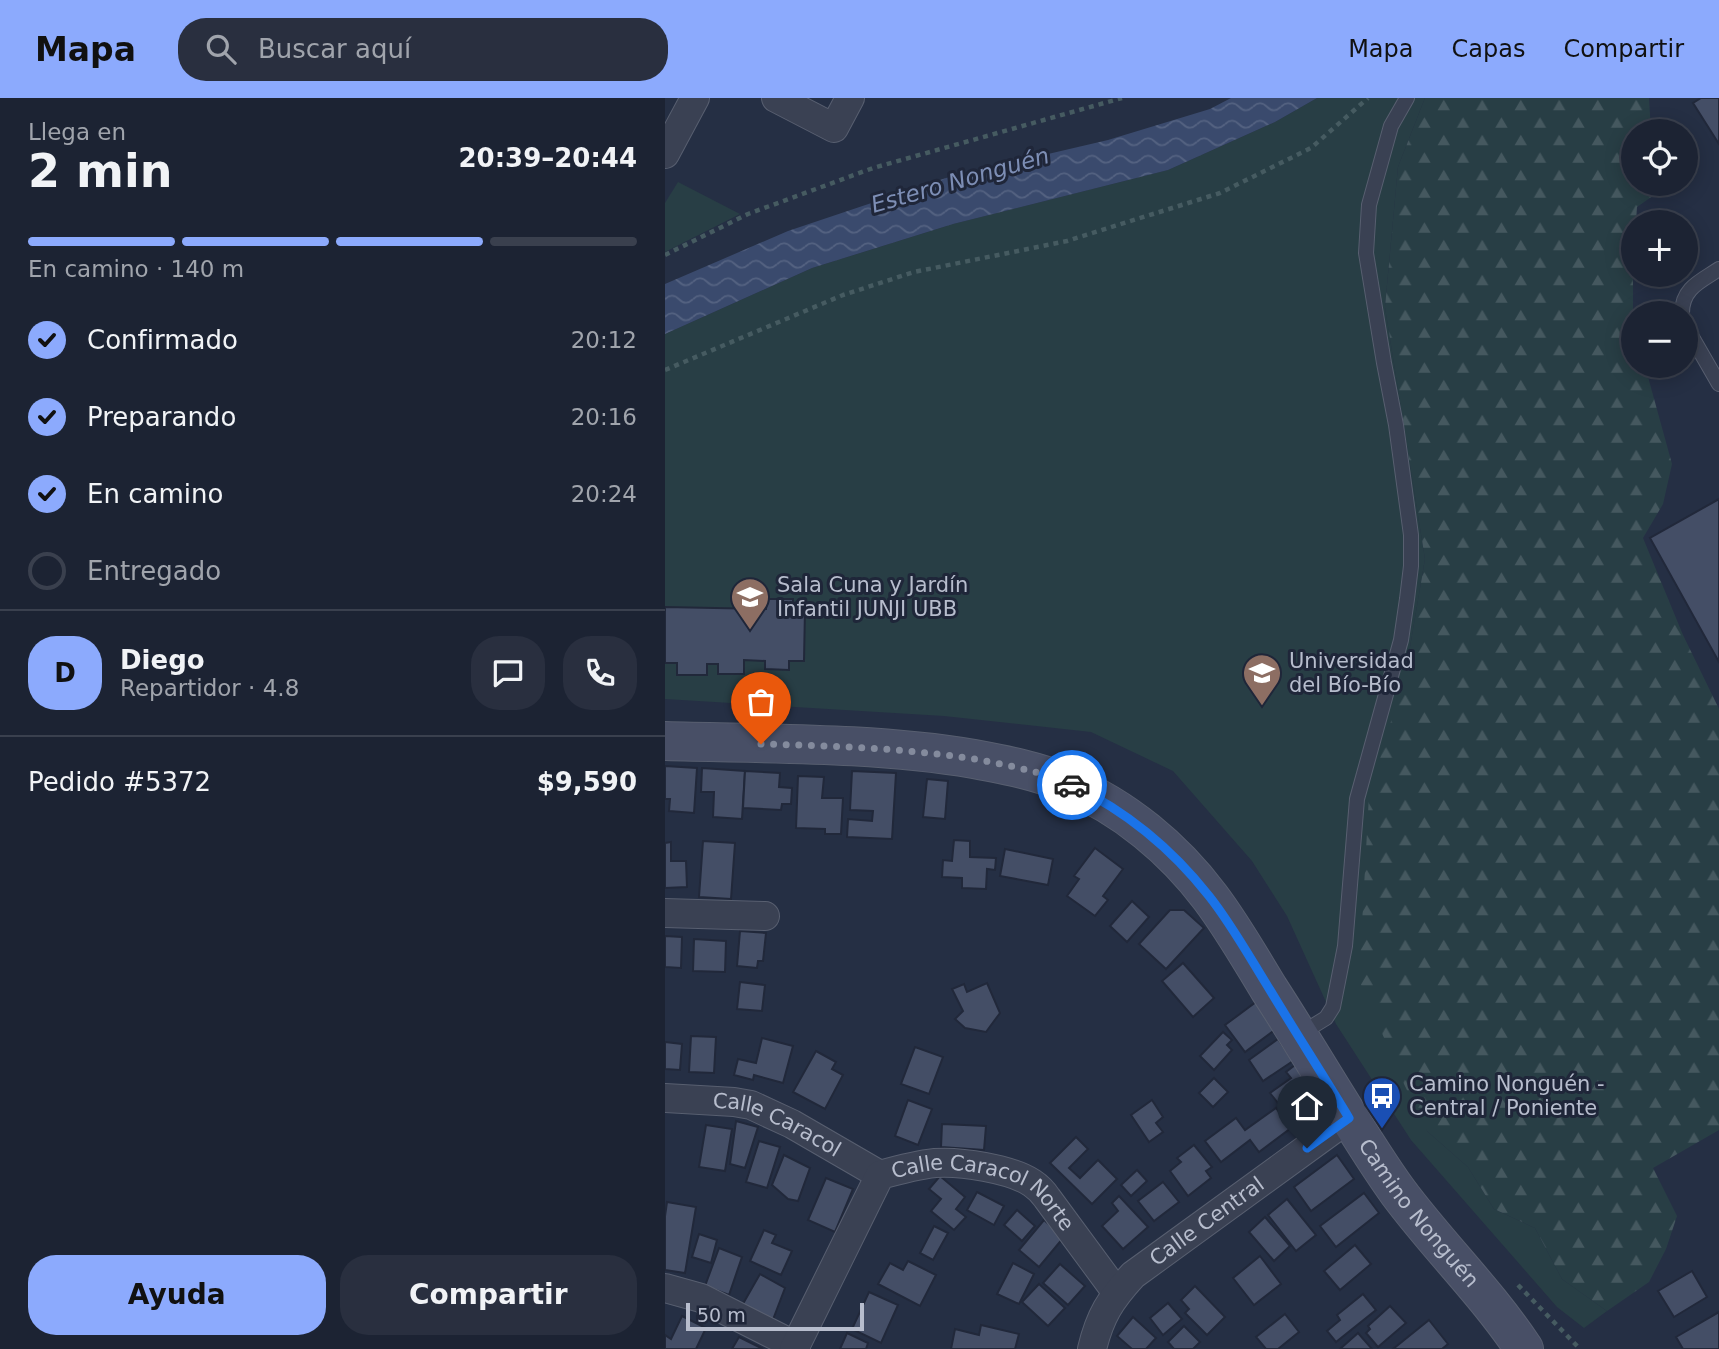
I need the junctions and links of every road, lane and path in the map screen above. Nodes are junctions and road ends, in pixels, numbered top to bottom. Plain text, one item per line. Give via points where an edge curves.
1 (695, 98) edge
2 (776, 98) edge
3 (850, 98) edge
4 (1122, 98) edge
5 (1368, 98) edge
6 (1407, 98) edge
7 (665, 154) edge
8 (665, 255) edge
9 (1719, 269) edge
10 (1683, 301) edge
11 (1698, 346) edge
12 (665, 370) edge
13 (1719, 384) edge
14 (665, 741) edge
15 (665, 913) edge
16 (765, 916) dead end
17 (1298, 1035) junction
18 (665, 1098) edge
19 (1349, 1118) junction
20 (880, 1175) junction
21 (665, 1289) edge
22 (1480, 1290) junction
23 (1117, 1293) junction
24 (795, 1347) edge
25 (1092, 1349) edge
26 (1524, 1349) edge
27 (1551, 1349) edge

1 - 7 street
2 - 3 street via 834,128
4 - 8 path via 873,168 748,214
5 - 12 path via 1311,148 1220,193 1067,241 890,279
6 - 17 lane via 1391,126 1369,205 1366,253 1396,425 1411,566 1401,640 1357,799 1345,946 1333,1007 1326,1018
9 - 10 lane via 1691,288
11 - 13 lane
14 - 17 main road, Camino Nonguén via 909,750 1022,769 1069,784 1114,808 1184,867 1231,928
15 - 16 street
17 - 19 main road, Camino Nonguén
18 - 20 street, Calle Caracol via 751,1105
19 - 22 main road, Camino Nonguén via 1398,1192
19 - 23 street, Calle Central via 1144,1266
20 - 23 street, Calle Caracol Norte via 935,1163 964,1163 1025,1178 1040,1189
20 - 24 street, Calle Caracol Norte
21 - 24 street via 701,1298
22 - 26 main road, Camino Nonguén
22 - 27 main road
23 - 25 street, Calle Central via 1100,1322

